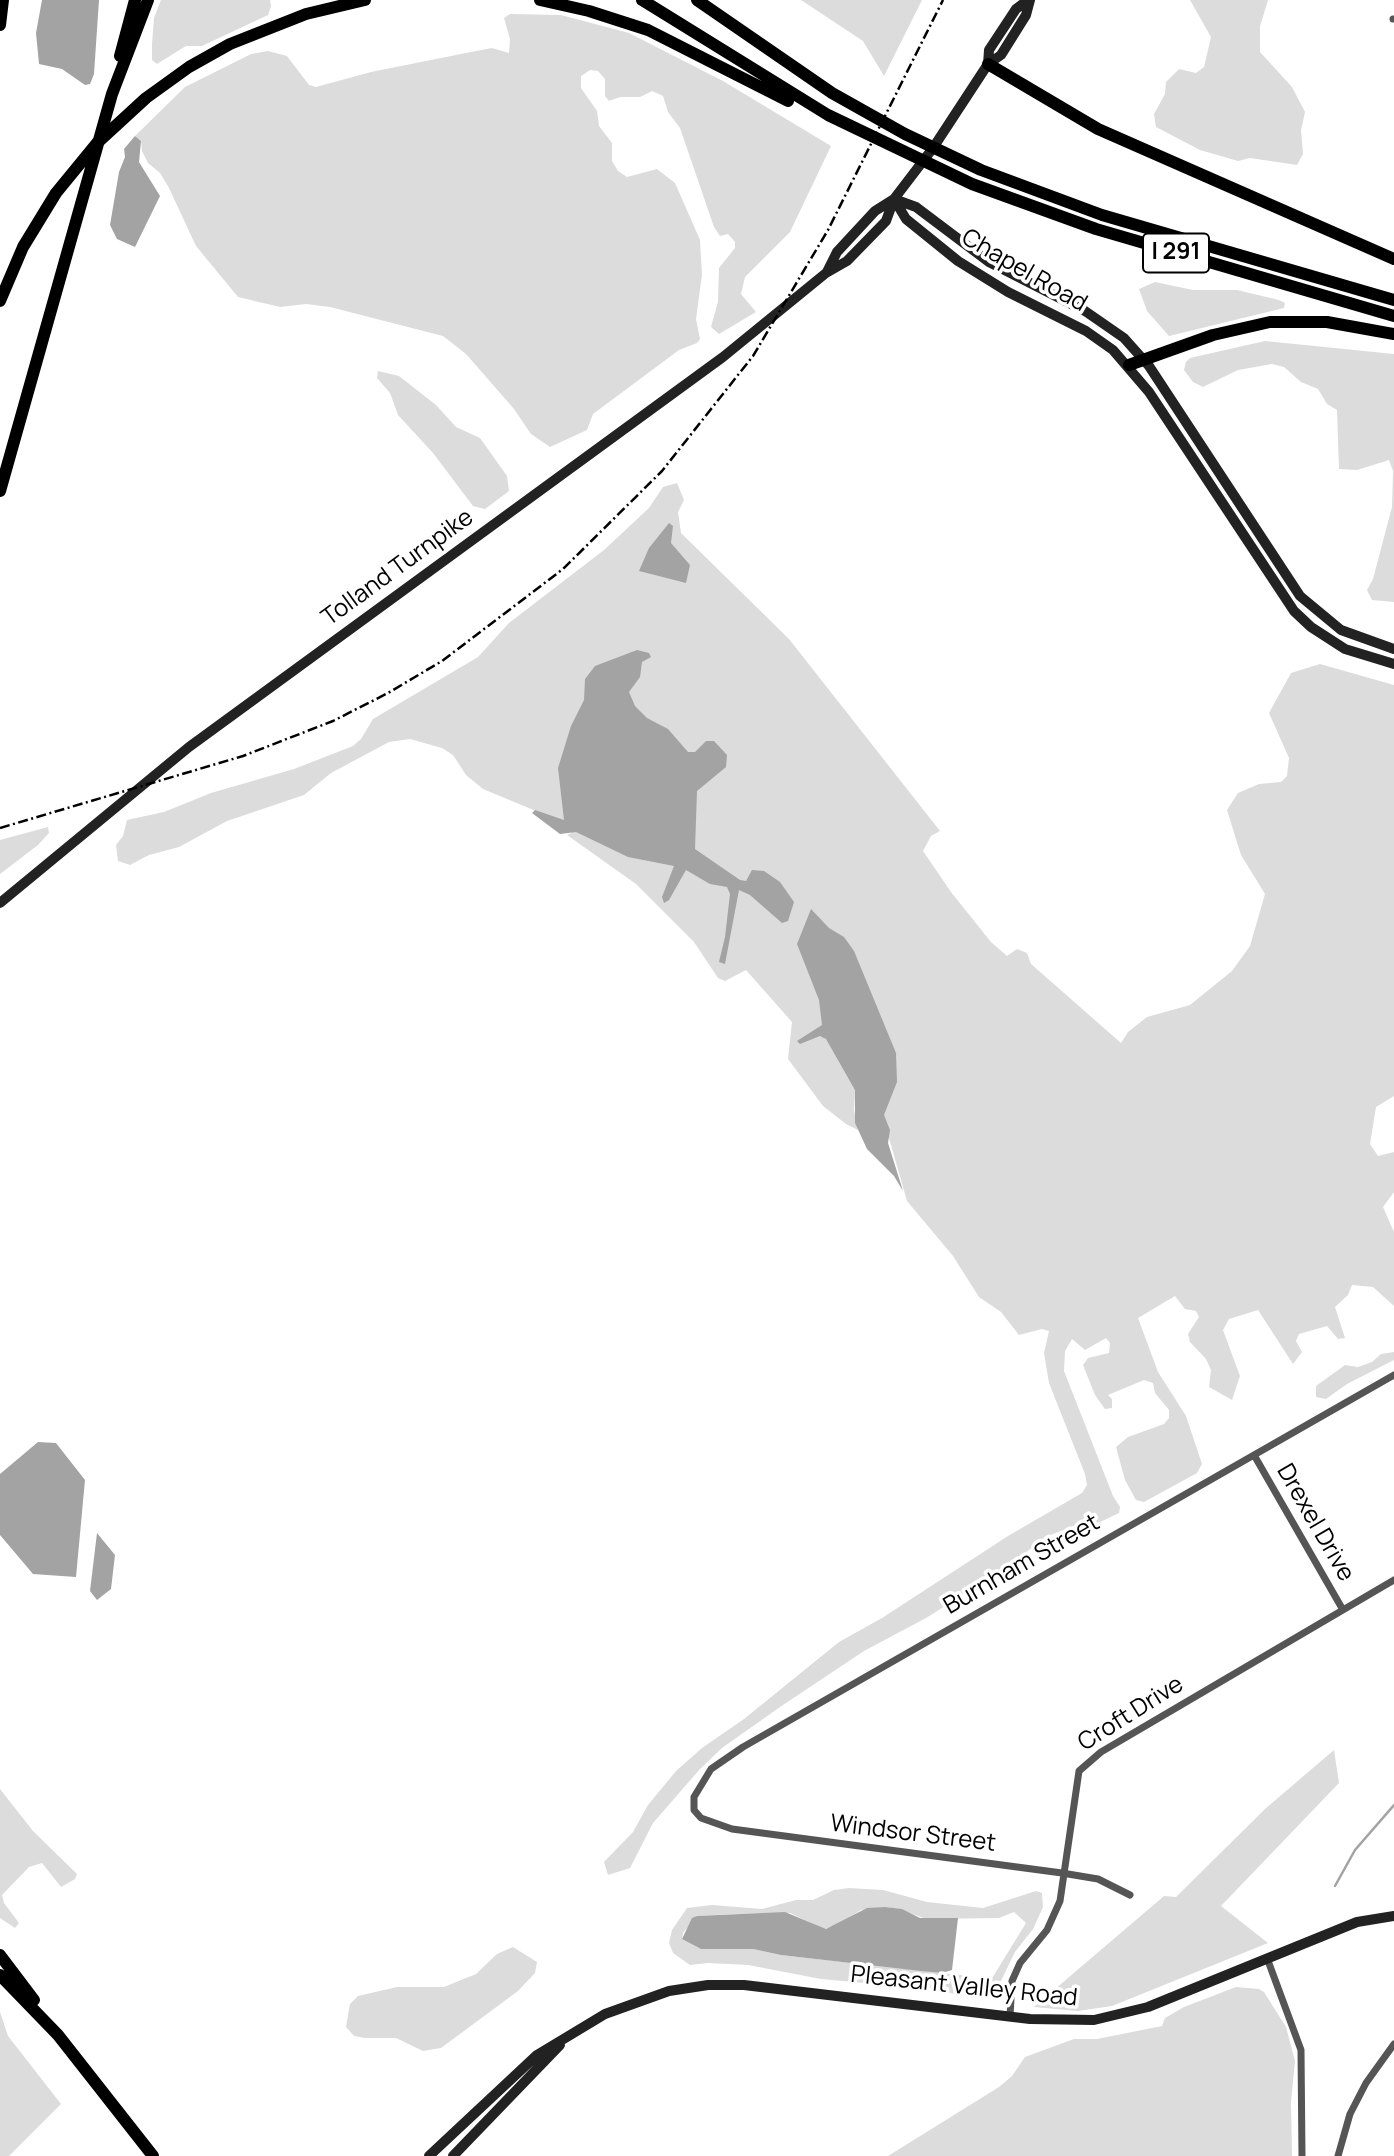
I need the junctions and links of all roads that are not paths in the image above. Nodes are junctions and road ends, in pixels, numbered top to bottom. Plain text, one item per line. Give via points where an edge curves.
1 (2, 0) edge
2 (135, 0) edge
3 (148, 0) edge
4 (365, 0) edge
5 (540, 0) edge
6 (642, 0) edge
7 (697, 0) edge
8 (1029, 0) edge
9 (0, 25) edge
10 (988, 64) junction
11 (112, 94) junction
12 (828, 115) junction
13 (894, 199) junction
14 (977, 254) junction
15 (1394, 259) edge
16 (967, 267) junction
17 (1394, 300) edge
18 (0, 301) edge
19 (1394, 316) edge
20 (1394, 334) edge
21 (1145, 361) junction
22 (1129, 365) junction
23 (1228, 487) junction
24 (0, 491) edge
25 (1216, 495) junction
26 (1290, 583) junction
27 (1278, 591) junction
28 (1394, 649) edge
29 (1394, 664) edge
30 (0, 903) edge
31 (1394, 1376) edge
32 (1254, 1455) junction
33 (1394, 1580) edge
34 (1343, 1610) junction
35 (694, 1810) joint
36 (1062, 1873) junction
37 (1130, 1895) dead end
38 (1394, 1916) edge
39 (0, 1955) edge
40 (1267, 1958) junction
41 (0, 1975) edge
42 (1010, 2017) junction
43 (49, 2024) junction
44 (564, 2039) junction
45 (1394, 2045) edge
46 (153, 2156) edge
47 (429, 2156) edge
48 (453, 2156) edge
49 (1302, 2156) edge
50 (1338, 2156) edge

1 - 9 highway
2 - 11 highway
3 - 11 highway
4 - 18 highway via 263,30 202,59 167,82 91,150 35,226
5 - 12 highway via 648,30 801,108
6 - 12 highway
7 - 17 highway, I 291 via 785,64 854,106 973,166 1101,215
8 - 10 main road, Tolland Turnpike via 1026,15 1001,55
10 - 13 main road, Tolland Turnpike
10 - 15 highway via 1098,129
11 - 24 highway
12 - 19 highway, I 291 via 962,180 1096,229
13 - 14 main road, Chapel Road via 916,207
13 - 16 main road, Chapel Road via 906,219
13 - 30 main road, Tolland Turnpike via 875,211 836,252 826,273 743,343 189,747
14 - 16 main road
14 - 21 main road, Chapel Road via 1105,323
16 - 22 main road, Chapel Road via 1086,331
20 - 21 highway via 1327,322 1270,322 1213,335
21 - 22 highway
21 - 23 main road, Chapel Road
22 - 25 main road, Chapel Road
23 - 25 main road
23 - 26 main road, Chapel Road
25 - 27 main road, Chapel Road
26 - 27 main road
26 - 28 main road, Chapel Road via 1333,625
27 - 29 main road, Chapel Road via 1299,617 1325,637 1355,654
31 - 32 street, Burnham Street
32 - 34 street, Drexel Drive
32 - 35 street, Burnham Street via 743,1747 711,1769 699,1786
33 - 34 street, Croft Drive
34 - 36 street, Croft Drive via 1088,1760 1079,1771
35 - 36 street, Windsor Street via 701,1818 732,1829
36 - 37 street, Windsor Street via 1098,1879
36 - 42 street, Croft Drive via 1055,1917 1012,1981
38 - 40 main road, Pleasant Valley Road via 1357,1922
39 - 43 highway
40 - 42 main road, Pleasant Valley Road via 1120,2016 1070,2021
40 - 49 street via 1301,2050
41 - 43 highway
42 - 44 main road, Pleasant Valley Road via 776,1988 708,1985 669,1991 623,2006
43 - 46 highway
44 - 47 main road, Pleasant Valley Road via 516,2073
44 - 48 main road, Pleasant Valley Road
45 - 50 street via 1350,2114

